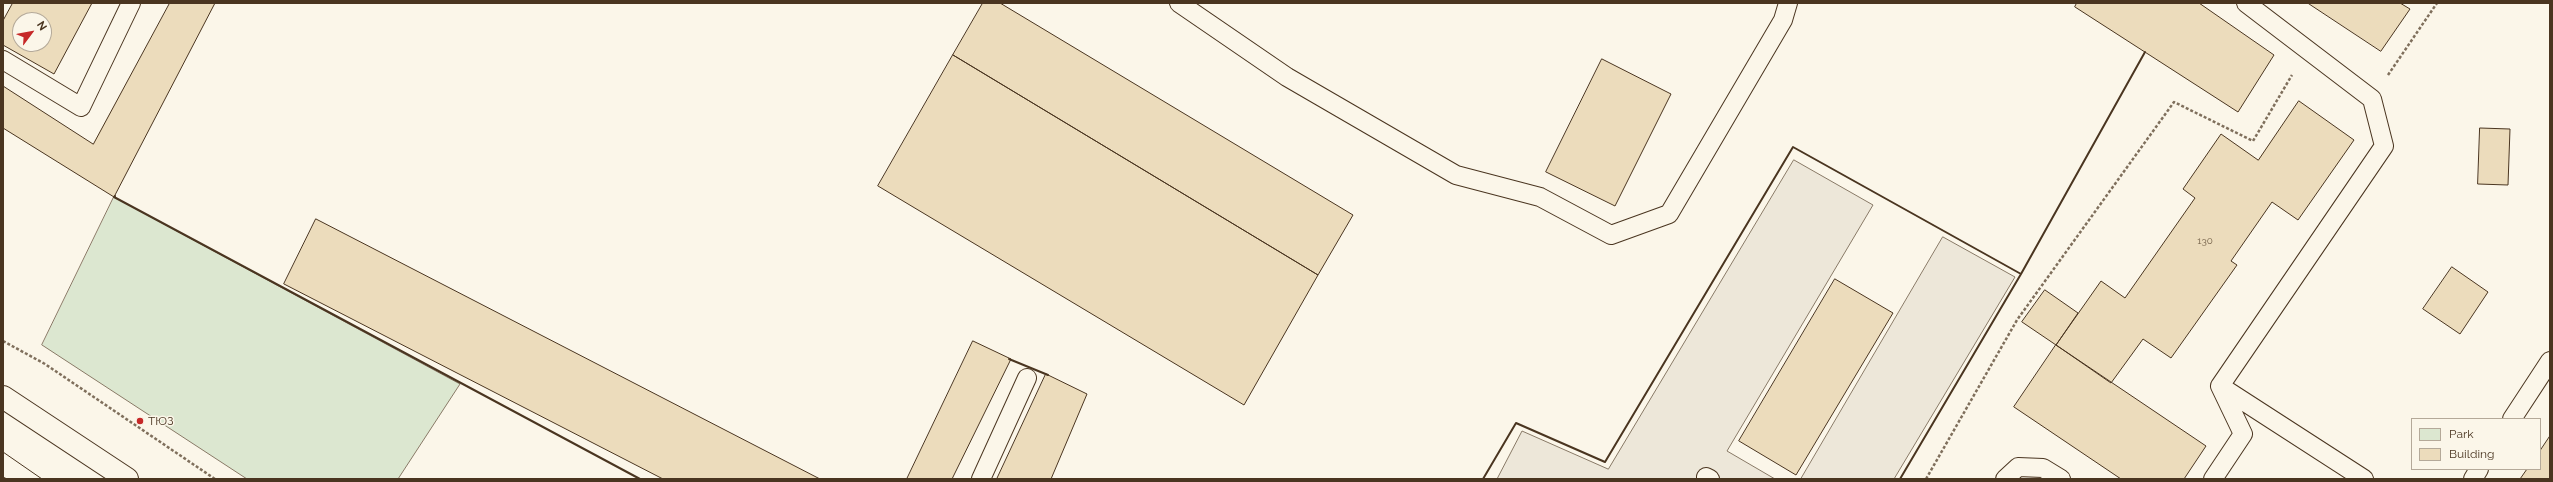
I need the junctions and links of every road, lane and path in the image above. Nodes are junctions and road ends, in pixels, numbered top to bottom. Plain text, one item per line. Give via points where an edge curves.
1 (131, 3) edge
2 (1179, 3) edge
3 (1788, 3) edge
4 (2246, 3) edge
5 (2437, 3) edge
6 (3, 60) edge
7 (2296, 68) dead end
8 (2372, 99) junction
9 (3, 340) edge
10 (2550, 361) edge
11 (1027, 378) dead end
12 (2220, 386) junction
13 (3, 397) edge
14 (2513, 418) edge
15 (2478, 470) edge
16 (127, 479) edge
17 (215, 479) edge
18 (981, 479) edge
19 (1926, 479) edge
20 (2004, 479) edge
21 (2061, 479) edge
22 (2213, 479) edge
23 (2364, 479) edge
24 (2473, 479) edge

1 - 6 lane via 80,107
2 - 3 lane via 1287,77 1456,175 1540,197 1611,235 1669,214 1783,20
4 - 8 lane
5 - 8 path
7 - 19 path via 2253,141 2174,102 2017,320
8 - 12 lane via 2384,146
9 - 17 path via 45,364
10 - 14 lane
11 - 18 lane
12 - 22 lane via 2243,434
12 - 23 lane
13 - 16 highway
15 - 24 lane
20 - 21 lane via 2018,467 2043,468

